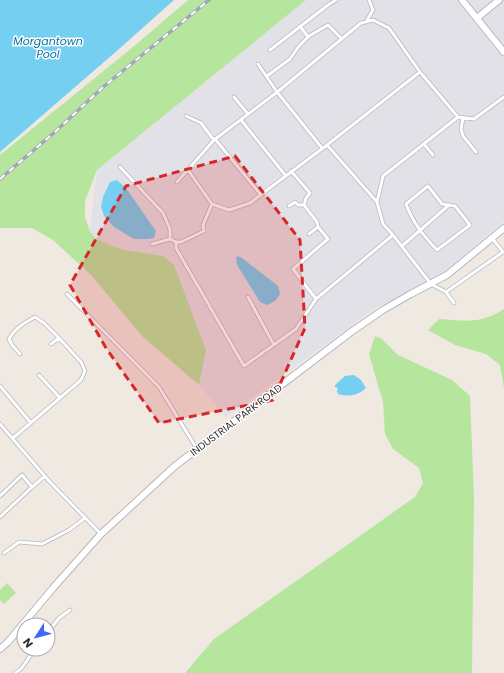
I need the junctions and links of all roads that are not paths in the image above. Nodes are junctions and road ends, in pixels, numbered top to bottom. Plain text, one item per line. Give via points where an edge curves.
1 (336, 0) edge
2 (369, 0) edge
3 (462, 0) edge
4 (499, 0) edge
5 (477, 18) junction
6 (366, 22) junction
7 (300, 26) junction
8 (308, 37) junction
9 (342, 39) junction
10 (270, 50) dead end
11 (504, 52) edge
12 (258, 64) dead end
13 (420, 72) junction
14 (267, 76) junction
15 (278, 92) junction
16 (234, 97) dead end
17 (504, 97) edge
18 (248, 114) junction
19 (186, 116) dead end
20 (458, 117) junction
21 (463, 118) junction
22 (241, 120) junction
23 (215, 140) junction
24 (424, 144) junction
25 (327, 145) junction
26 (322, 148) junction
27 (476, 152) dead end
28 (433, 155) dead end
29 (120, 166) dead end
30 (188, 170) junction
31 (291, 172) junction
32 (286, 176) junction
33 (177, 182) dead end
34 (261, 195) junction
35 (377, 202) junction
36 (212, 204) junction
37 (304, 205) junction
38 (449, 205) junction
39 (289, 206) dead end
40 (318, 227) junction
41 (504, 228) edge
42 (420, 230) junction
43 (309, 234) dead end
44 (393, 235) junction
45 (492, 238) junction
46 (170, 239) junction
47 (176, 242) junction
48 (152, 244) dead end
49 (402, 246) junction
50 (431, 284) junction
51 (446, 292) junction
52 (67, 294) dead end
53 (248, 297) dead end
54 (316, 299) junction
55 (454, 303) dead end
56 (59, 338) junction
57 (51, 344) dead end
58 (274, 345) junction
59 (20, 354) dead end
60 (39, 375) dead end
61 (0, 386) edge
62 (60, 398) junction
63 (31, 423) junction
64 (1, 427) edge
65 (13, 438) junction
66 (197, 448) junction
67 (45, 476) junction
68 (32, 487) junction
69 (0, 496) edge
70 (1, 515) edge
71 (85, 518) junction
72 (101, 534) junction
73 (4, 553) dead end
74 (70, 610) dead end
75 (56, 622) edge
76 (0, 649) edge
77 (29, 657) edge
78 (15, 673) edge

1 - 7 lane
2 - 6 lane via 372,10
3 - 5 street
4 - 5 street
5 - 11 street
6 - 9 lane via 361,23
6 - 13 lane via 373,20 389,28
7 - 8 lane
7 - 10 lane
8 - 9 lane via 328,25
8 - 14 lane via 290,59
9 - 15 lane
12 - 14 lane
13 - 20 lane
13 - 25 lane
14 - 15 lane
15 - 18 lane
15 - 26 lane
16 - 18 lane
17 - 21 lane via 474,119
18 - 22 lane
19 - 23 lane via 201,123
20 - 21 lane
20 - 24 lane
21 - 27 lane via 463,136
22 - 23 lane
22 - 32 lane
23 - 30 lane
23 - 34 lane
24 - 28 lane
24 - 35 lane via 383,176
25 - 26 lane
25 - 35 lane
26 - 31 lane
29 - 46 lane via 163,213 170,229
30 - 33 lane
30 - 36 lane
31 - 32 lane
31 - 37 lane via 310,193
32 - 34 lane
34 - 36 lane via 250,203 229,210
35 - 44 lane via 383,224
36 - 47 lane via 203,225 204,231
37 - 39 lane via 295,202
37 - 40 lane
38 - 42 lane
38 - 42 lane via 442,204 428,186 406,204
38 - 42 lane via 454,206 470,225 437,250
40 - 43 lane
40 - 54 lane via 328,240 293,269
41 - 45 street, INDUSTRIAL PARK ROAD
42 - 49 lane
44 - 49 lane
44 - 54 lane
45 - 50 street, INDUSTRIAL PARK ROAD
45 - 51 lane via 503,252
46 - 47 lane
46 - 48 lane
47 - 58 lane via 176,248 244,366
49 - 50 lane
50 - 51 lane
50 - 66 street, INDUSTRIAL PARK ROAD via 383,310 351,332
51 - 55 lane
52 - 66 lane via 159,387
53 - 58 lane
54 - 58 lane via 296,328
56 - 57 lane
56 - 59 lane via 35,317 27,321 9,339
56 - 62 lane via 81,362 85,372 81,380
60 - 62 lane
61 - 63 lane
62 - 63 lane
63 - 65 lane
64 - 65 lane
65 - 67 lane
66 - 72 street, INDUSTRIAL PARK ROAD
67 - 68 lane
67 - 71 lane
68 - 69 lane via 22,475
68 - 70 lane
71 - 72 lane
71 - 73 lane via 42,544 18,542
72 - 76 street, INDUSTRIAL PARK ROAD
74 - 75 lane
77 - 78 lane

